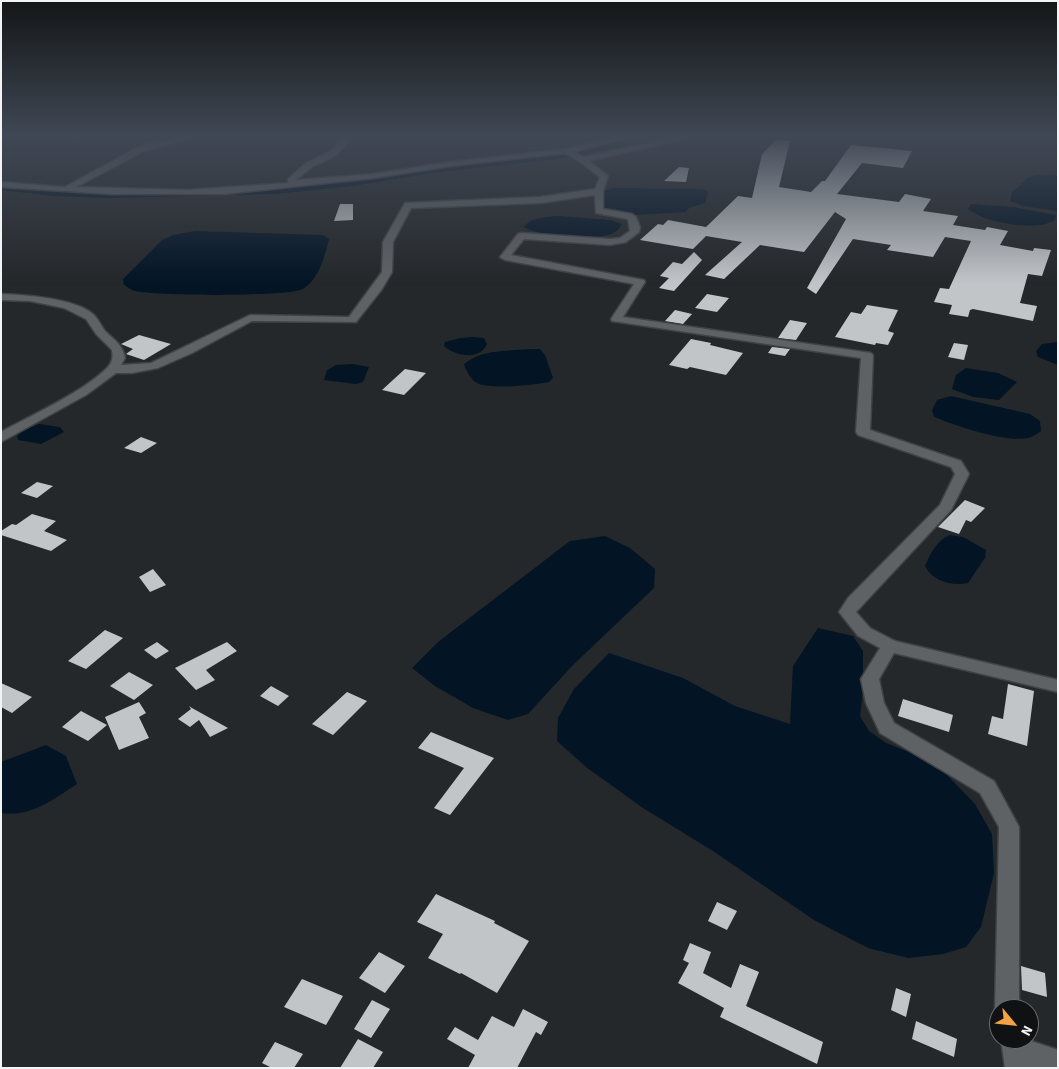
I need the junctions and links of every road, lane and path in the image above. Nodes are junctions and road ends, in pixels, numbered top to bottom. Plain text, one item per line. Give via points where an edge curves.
1 (11, 185) edge
2 (75, 185) edge
3 (290, 185) edge
4 (601, 185) edge
5 (66, 190) junction
6 (599, 191) junction
7 (1, 297) edge
8 (113, 369) junction
9 (1, 438) edge
10 (890, 646) junction
11 (1058, 686) edge
12 (1007, 999) edge
13 (1015, 1052) edge
14 (1058, 1063) edge

1 - 5 street
2 - 5 street
3 - 5 street via 208,191
4 - 6 street
6 - 8 street via 550,199 408,205 388,242 387,272 352,320 250,318 154,366
6 - 10 street via 599,211 632,216 634,232 623,240 610,242 521,236 505,257 640,282 616,319 868,355 863,432 956,464 962,474 946,507 848,612 864,632
7 - 8 street via 30,298 67,306 90,317 118,349 119,358
8 - 9 street via 82,392
10 - 11 street
10 - 12 street via 870,679 875,703 888,728 988,786 1009,827
13 - 14 street

